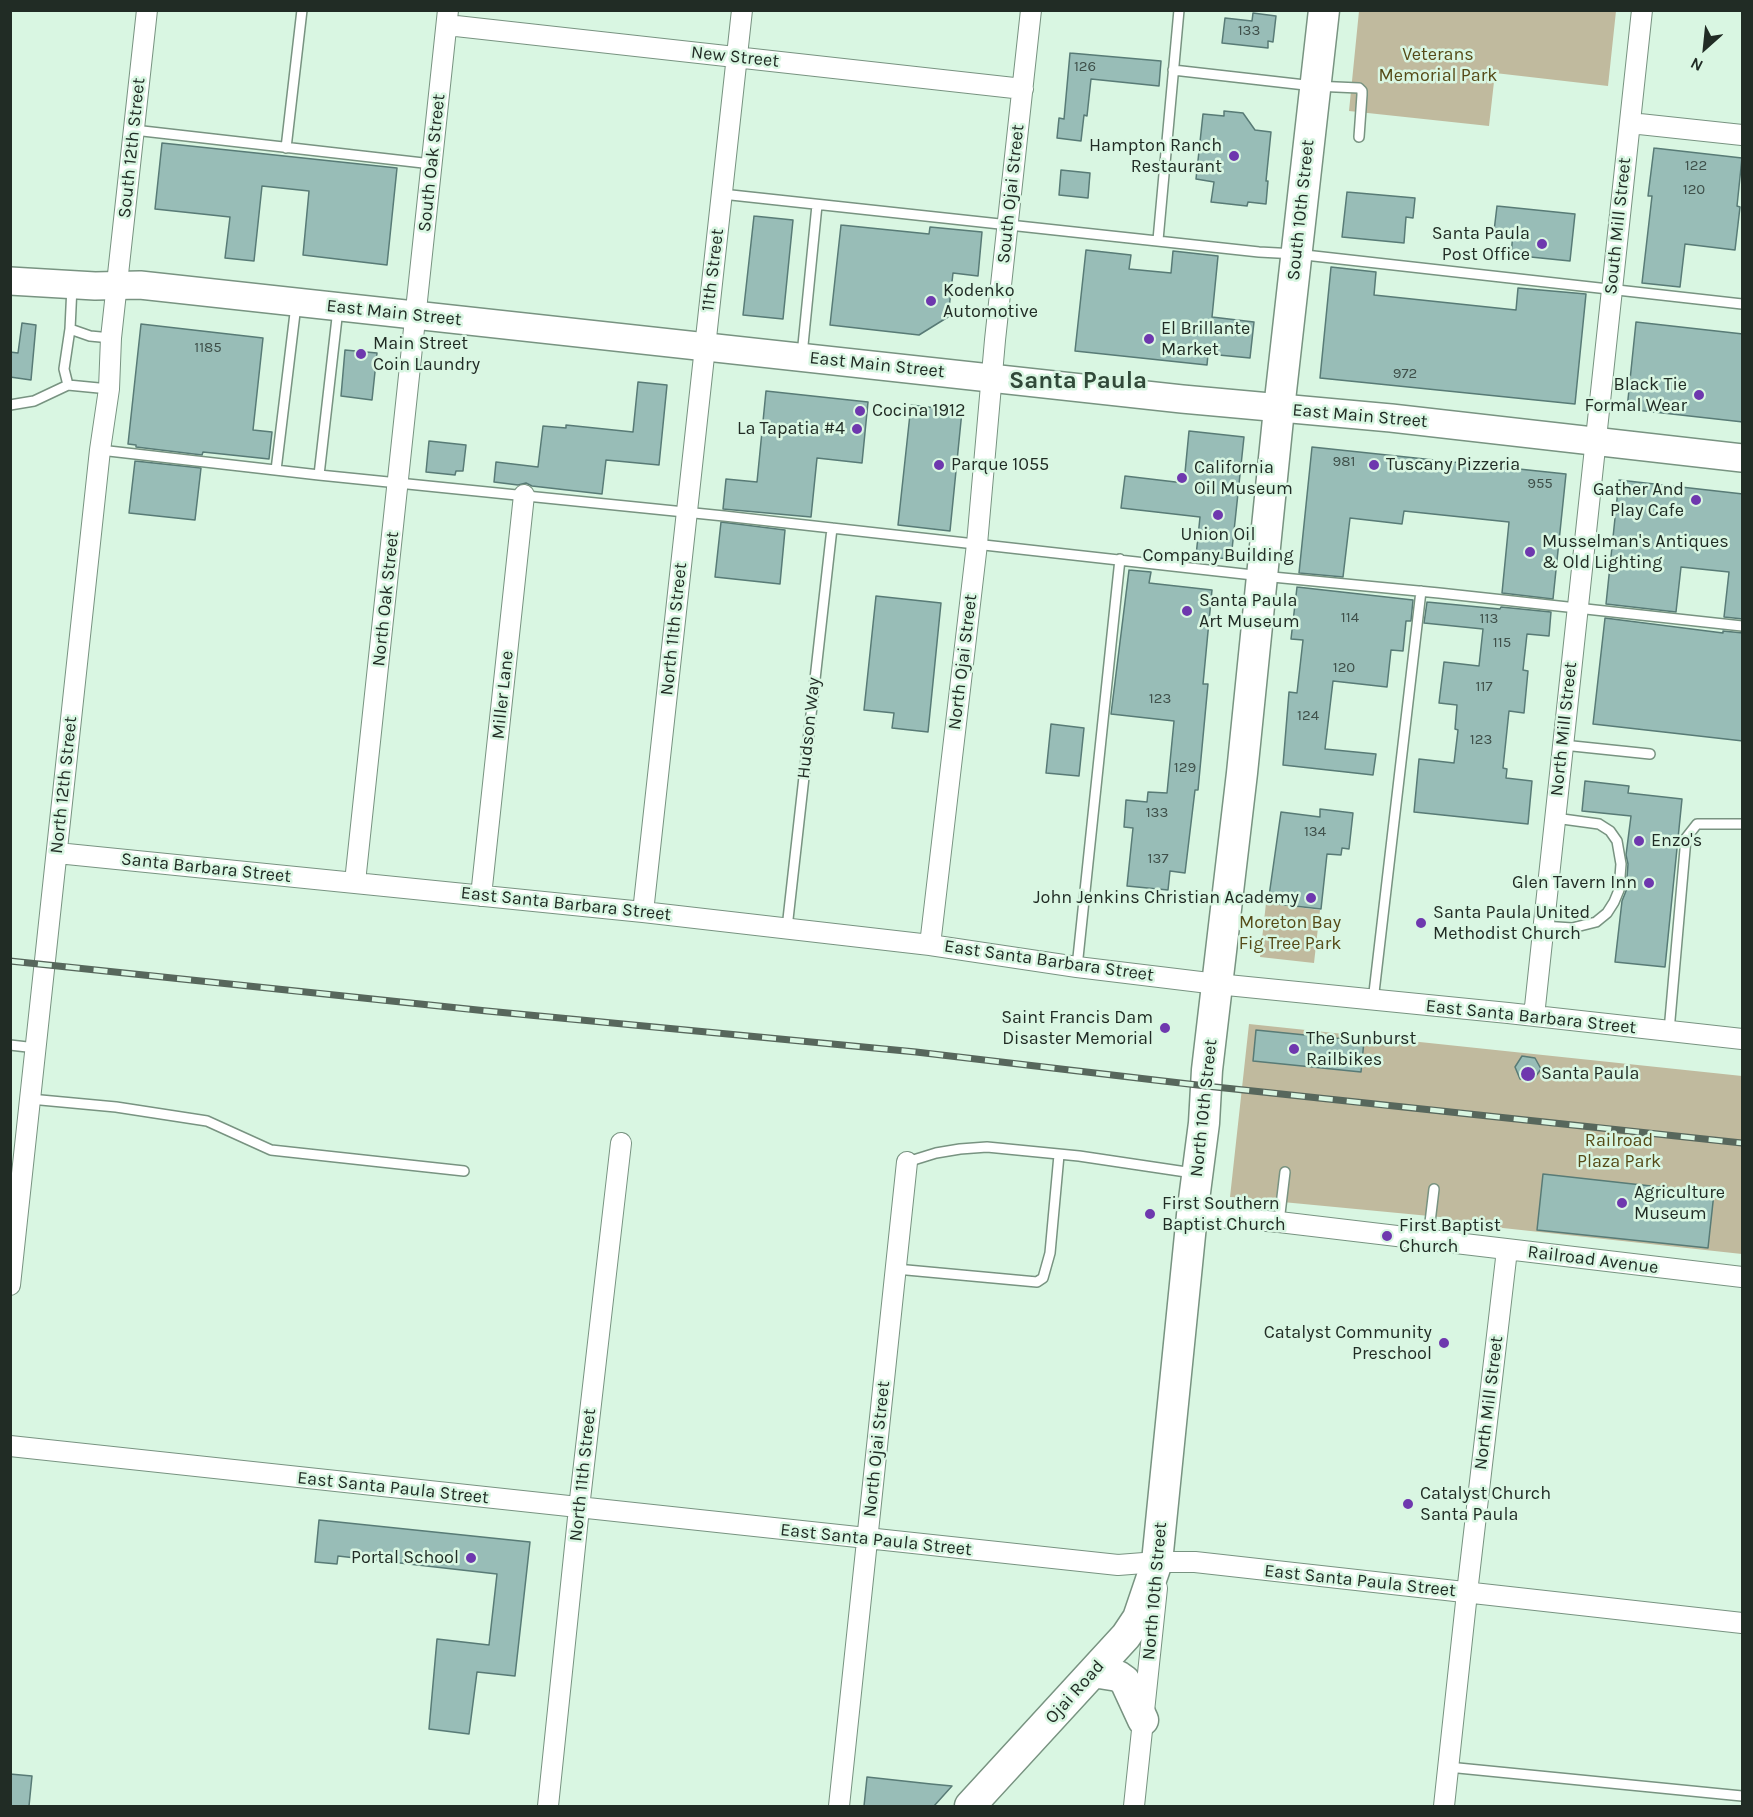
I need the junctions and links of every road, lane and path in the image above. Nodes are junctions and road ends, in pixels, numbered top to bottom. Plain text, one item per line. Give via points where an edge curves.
1 (147, 10) edge
2 (302, 10) edge
3 (742, 10) edge
4 (1031, 10) edge
5 (1179, 10) edge
6 (1324, 10) edge
7 (1642, 10) edge
8 (448, 18) edge
9 (737, 57) junction
10 (1173, 70) junction
11 (1314, 86) junction
12 (1023, 89) junction
13 (1630, 123) junction
14 (134, 130) junction
15 (1743, 135) edge
16 (1359, 137) dead end
17 (286, 148) junction
18 (432, 164) junction
19 (722, 194) junction
20 (817, 205) junction
21 (1007, 225) junction
22 (1158, 240) junction
23 (1296, 254) junction
24 (10, 281) edge
25 (72, 284) junction
26 (117, 286) junction
27 (1611, 290) junction
28 (296, 303) junction
29 (1743, 304) edge
30 (338, 307) junction
31 (416, 315) junction
32 (70, 329) junction
33 (111, 338) junction
34 (704, 347) junction
35 (802, 357) junction
36 (992, 378) junction
37 (68, 385) junction
38 (109, 389) junction
39 (10, 405) edge
40 (1279, 409) junction
41 (1595, 442) junction
42 (100, 450) junction
43 (1743, 458) edge
44 (276, 470) junction
45 (319, 475) junction
46 (398, 482) junction
47 (524, 495) junction
48 (687, 513) junction
49 (832, 528) junction
50 (977, 544) junction
51 (1120, 559) junction
52 (1262, 576) junction
53 (1421, 591) junction
54 (1576, 608) junction
55 (1743, 626) edge
56 (1563, 745) junction
57 (1650, 754) dead end
58 (1555, 818) junction
59 (1743, 824) edge
60 (57, 853) junction
61 (355, 882) junction
62 (481, 896) junction
63 (643, 912) junction
64 (1544, 926) junction
65 (787, 928) junction
66 (930, 945) junction
67 (1077, 967) junction
68 (1217, 984) junction
69 (1373, 1001) junction
70 (1534, 1016) junction
71 (1669, 1031) junction
72 (1743, 1039) edge
73 (10, 1045) edge
74 (36, 1048) junction
75 (30, 1099) junction
76 (621, 1143) dead end
77 (1059, 1155) junction
78 (907, 1162) joint
79 (464, 1171) dead end
80 (1285, 1172) dead end
81 (1198, 1174) junction
82 (1434, 1189) dead end
83 (1192, 1215) junction
84 (14, 1216) edge
85 (1279, 1222) junction
86 (1428, 1239) junction
87 (1507, 1250) junction
88 (896, 1269) junction
89 (1743, 1277) edge
90 (10, 1285) edge
91 (10, 1446) edge
92 (579, 1508) junction
93 (868, 1539) junction
94 (1157, 1562) junction
95 (1467, 1593) junction
96 (1743, 1623) edge
97 (1093, 1672) junction
98 (1143, 1720) junction
99 (1448, 1767) junction
100 (1743, 1796) edge
101 (548, 1806) edge
102 (839, 1806) edge
103 (970, 1806) edge
104 (1134, 1806) edge
105 (1444, 1806) edge

1 - 14 street, South 12th Street
2 - 17 lane
3 - 9 street, 11th Street
4 - 12 street, South Ojai Street
5 - 10 lane
6 - 11 main road, South 10th Street
7 - 13 street, South Mill Street
8 - 9 street, New Street
8 - 18 street, South Oak Street
9 - 12 street, New Street
9 - 19 street, 11th Street
10 - 11 lane
10 - 22 lane
11 - 16 lane via 1362,91
11 - 23 main road, South 10th Street
12 - 21 street, South Ojai Street
13 - 15 street
13 - 27 street, South Mill Street
14 - 17 lane
14 - 26 street, South 12th Street
17 - 18 lane
18 - 31 street, South Oak Street
19 - 20 lane
19 - 34 street, 11th Street
20 - 21 lane
20 - 35 lane
21 - 22 lane
21 - 36 street, South Ojai Street
22 - 23 lane
23 - 27 lane
23 - 40 main road, South 10th Street
24 - 25 street, East Main Street
25 - 26 street, East Main Street
25 - 32 lane
26 - 28 street, East Main Street via 140,285
26 - 33 street, North 12th Street
27 - 29 lane
27 - 41 street, South Mill Street
28 - 30 street, East Main Street
28 - 44 lane
30 - 31 street, East Main Street
30 - 45 lane
31 - 34 street, East Main Street
31 - 46 street, North Oak Street
32 - 33 lane
32 - 37 lane via 64,369
33 - 38 street, North 12th Street
34 - 35 street, East Main Street
34 - 48 street, North 11th Street
35 - 36 street, East Main Street
36 - 40 street, East Main Street
36 - 50 street, North Ojai Street
37 - 38 lane
37 - 39 lane via 34,401
38 - 42 street, North 12th Street
40 - 41 street, East Main Street
40 - 52 main road, North 10th Street
41 - 43 street, East Main Street
41 - 54 street, North Mill Street
42 - 44 lane
42 - 60 street, North 12th Street
44 - 45 lane
45 - 46 lane
46 - 47 lane
46 - 61 street, North Oak Street
47 - 48 lane
47 - 62 street, Miller Lane
48 - 49 lane
48 - 63 street, North 11th Street
49 - 50 lane
49 - 65 lane, Hudson Way
50 - 51 lane
50 - 66 street, North Ojai Street
51 - 52 lane
51 - 67 lane
52 - 53 lane
52 - 68 main road, North 10th Street
53 - 54 lane
53 - 69 lane
54 - 55 lane
54 - 56 street, North Mill Street
56 - 57 lane
56 - 58 street, North Mill Street
58 - 64 street, North Mill Street
58 - 64 lane via 1599,824 1610,831 1621,854 1619,890 1607,913 1596,922 1572,928
59 - 71 lane via 1697,824 1686,838
60 - 61 street, Santa Barbara Street
60 - 74 street, North 12th Street
61 - 62 street, East Santa Barbara Street
62 - 63 street, East Santa Barbara Street
63 - 65 street, East Santa Barbara Street
64 - 70 street, North Mill Street
65 - 66 street, East Santa Barbara Street
66 - 67 street, East Santa Barbara Street
67 - 68 street, East Santa Barbara Street
68 - 69 street, East Santa Barbara Street
68 - 81 main road, North 10th Street
69 - 70 street, East Santa Barbara Street
70 - 71 street, East Santa Barbara Street
71 - 72 street, East Santa Barbara Street
73 - 74 lane
74 - 75 street, North 12th Street
75 - 79 lane via 207,1121 271,1150
75 - 84 street, North 12th Street
76 - 92 street, North 11th Street
77 - 78 lane via 969,1148
77 - 81 lane
77 - 88 lane via 1050,1253 1043,1278 1037,1282
78 - 88 street, North Ojai Street
80 - 85 lane
81 - 83 main road, North 10th Street
82 - 86 lane
83 - 85 street, Railroad Avenue
83 - 94 main road, North 10th Street
84 - 90 street, North 12th Street
85 - 86 street, Railroad Avenue
86 - 87 street, Railroad Avenue
87 - 89 street, Railroad Avenue
87 - 95 street, North Mill Street
88 - 93 street, North Ojai Street
91 - 92 street, East Santa Paula Street
92 - 93 street, East Santa Paula Street
92 - 101 street, North 11th Street
93 - 94 street, East Santa Paula Street via 1118,1565
93 - 102 street, North Ojai Street
94 - 95 street, East Santa Paula Street via 1195,1562
94 - 97 main road, Ojai Road via 1138,1618
94 - 98 street, North 10th Street via 1158,1595
95 - 96 street, East Santa Paula Street
95 - 99 street, North Mill Street
97 - 98 main road via 1125,1681
97 - 103 main road, Ojai Road
98 - 104 street, North 10th Street
99 - 100 lane
99 - 105 street, North Mill Street

